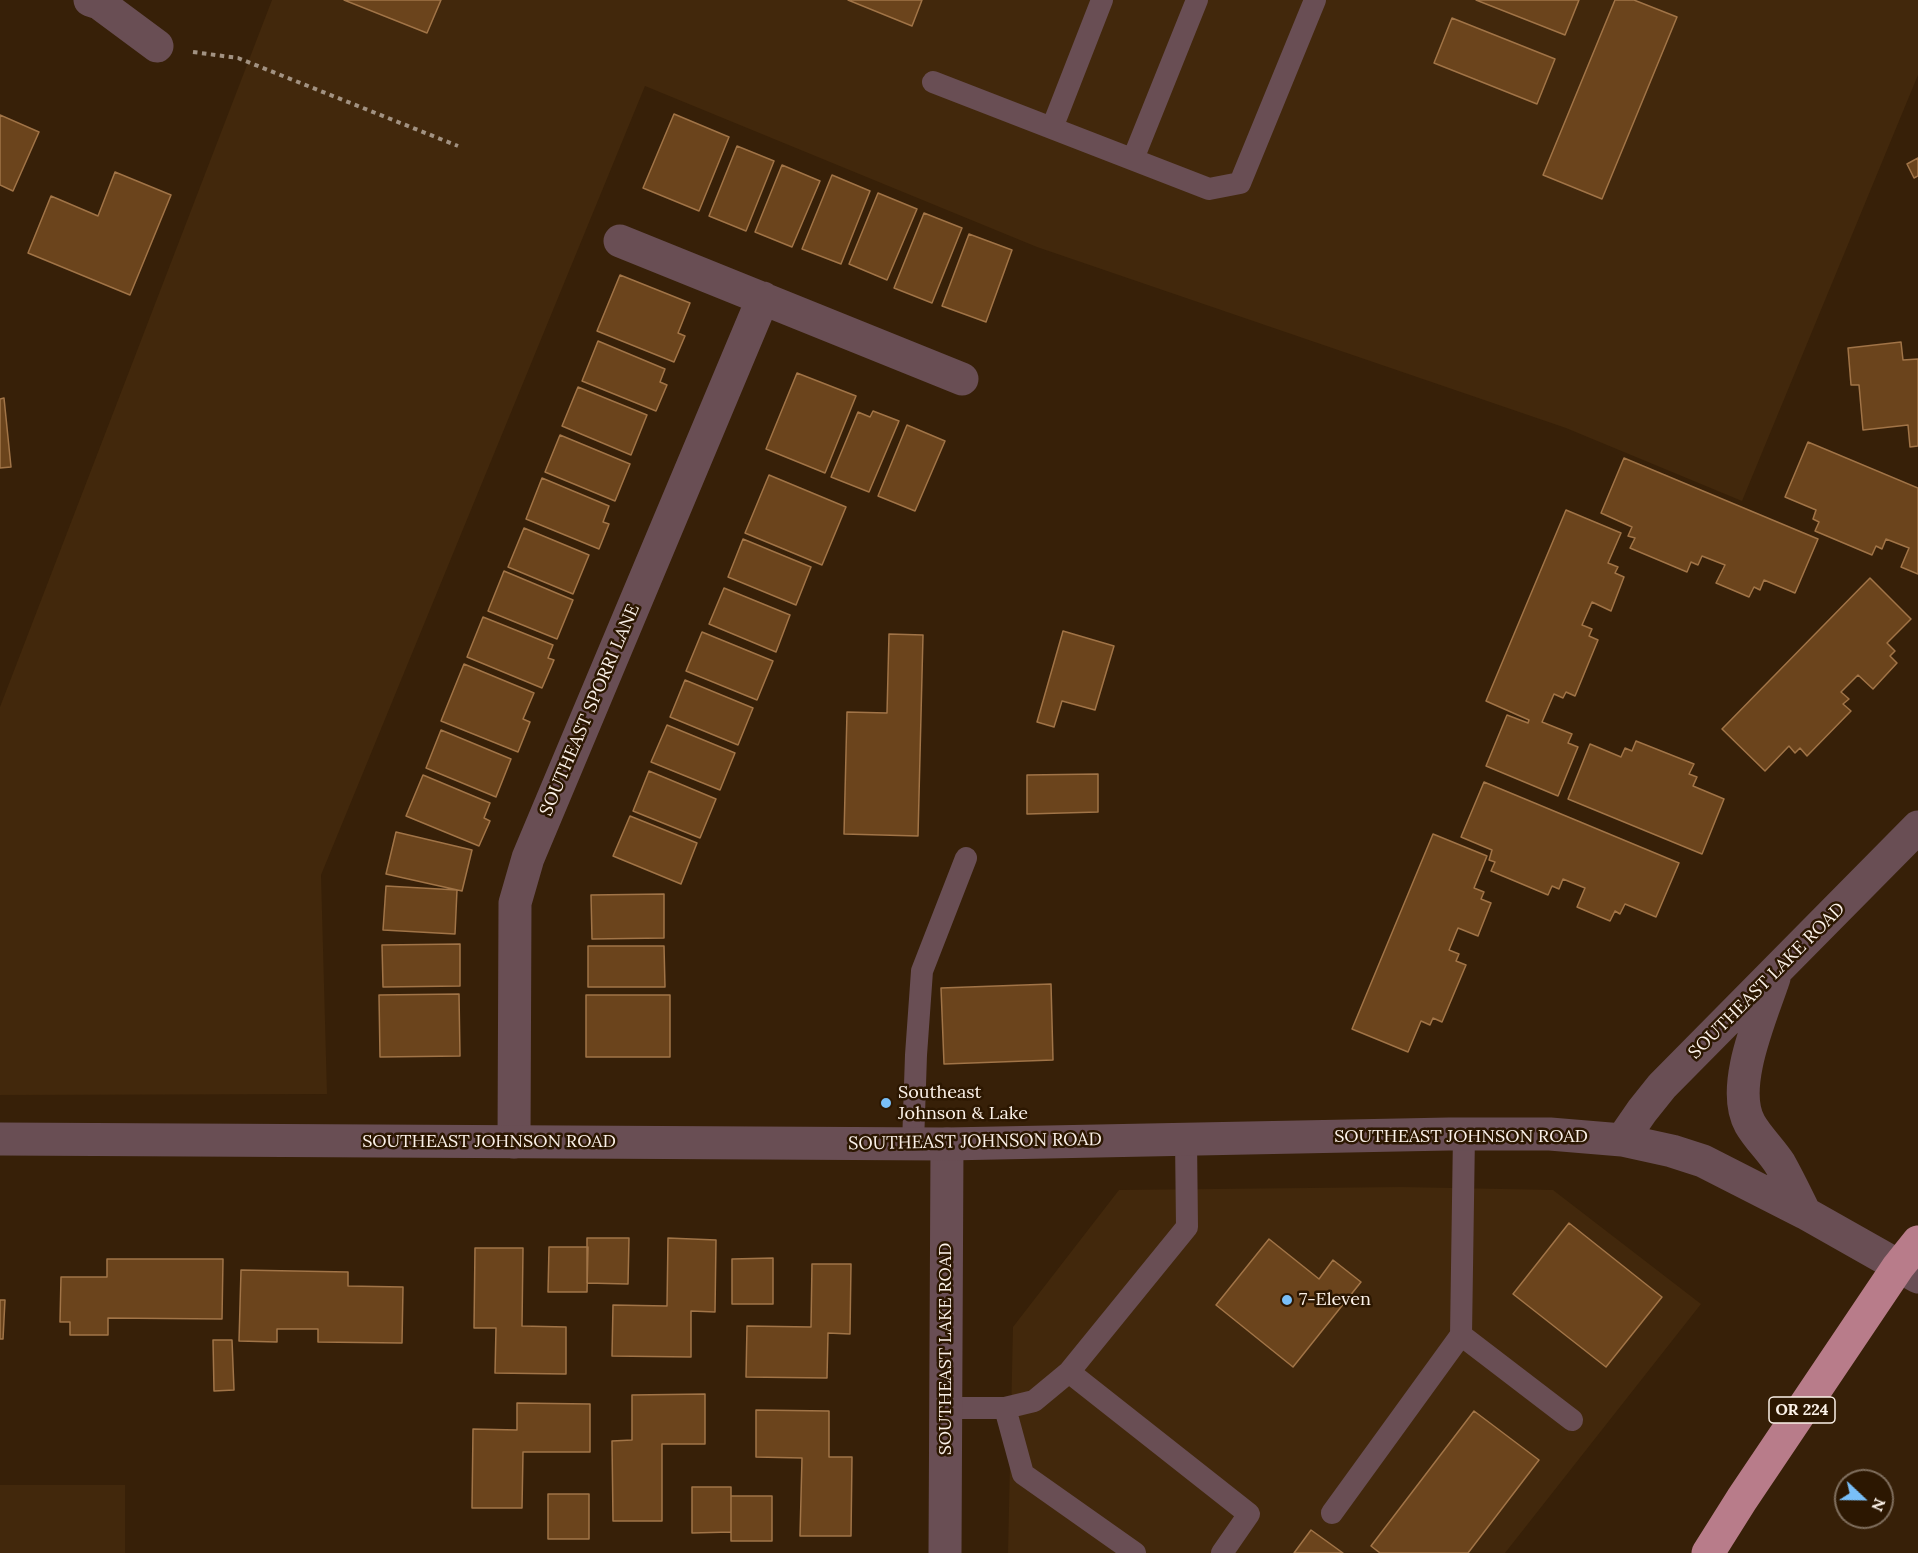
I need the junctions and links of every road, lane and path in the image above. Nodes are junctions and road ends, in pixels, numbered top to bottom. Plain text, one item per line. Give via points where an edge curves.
1 (90, 0) edge
2 (1102, 0) edge
3 (1197, 0) edge
4 (1315, 0) edge
5 (157, 46) joint
6 (933, 82) dead end
7 (1052, 128) junction
8 (458, 146) dead end
9 (1133, 159) junction
10 (620, 241) dead end
11 (763, 298) junction
12 (962, 380) dead end
13 (1918, 827) edge
14 (966, 858) dead end
15 (1776, 973) junction
16 (1464, 1134) junction
17 (0, 1139) edge
18 (1186, 1139) junction
19 (1622, 1140) junction
20 (514, 1142) junction
21 (913, 1144) junction
22 (947, 1144) junction
23 (1805, 1214) junction
24 (1918, 1242) edge
25 (1908, 1272) edge
26 (1461, 1335) junction
27 (1069, 1372) junction
28 (945, 1408) junction
29 (1005, 1408) junction
30 (1572, 1420) dead end
31 (1332, 1513) dead end
32 (945, 1553) edge
33 (1135, 1553) edge
34 (1222, 1553) edge
35 (1708, 1553) edge

1 - 5 street
2 - 7 lane
3 - 9 lane
4 - 9 lane via 1240,183 1209,189
5 - 8 path via 238,58
6 - 7 lane
7 - 9 lane
10 - 11 street
11 - 12 street
11 - 20 street, SOUTHEAST SPORRI LANE via 528,858 515,903
13 - 15 street, SOUTHEAST LAKE ROAD
14 - 21 lane via 922,971
15 - 19 street, SOUTHEAST LAKE ROAD via 1662,1086
15 - 23 street via 1750,1053 1743,1105 1749,1123 1780,1164
16 - 18 street, SOUTHEAST JOHNSON ROAD
16 - 19 street, SOUTHEAST JOHNSON ROAD via 1550,1134
16 - 26 lane
17 - 20 street, SOUTHEAST JOHNSON ROAD
18 - 22 street, SOUTHEAST JOHNSON ROAD
18 - 27 lane via 1187,1227
19 - 23 street, SOUTHEAST JOHNSON ROAD via 1703,1161
20 - 21 street, SOUTHEAST JOHNSON ROAD
21 - 22 street, SOUTHEAST JOHNSON ROAD
22 - 28 street, SOUTHEAST LAKE ROAD
23 - 25 street, SOUTHEAST JOHNSON ROAD
24 - 25 highway, OR 224
25 - 35 highway, OR 224
26 - 30 lane
26 - 31 lane
27 - 29 lane via 1034,1401
27 - 34 lane via 1249,1514
28 - 29 lane
28 - 32 street, SOUTHEAST LAKE ROAD
29 - 33 lane via 1023,1474

